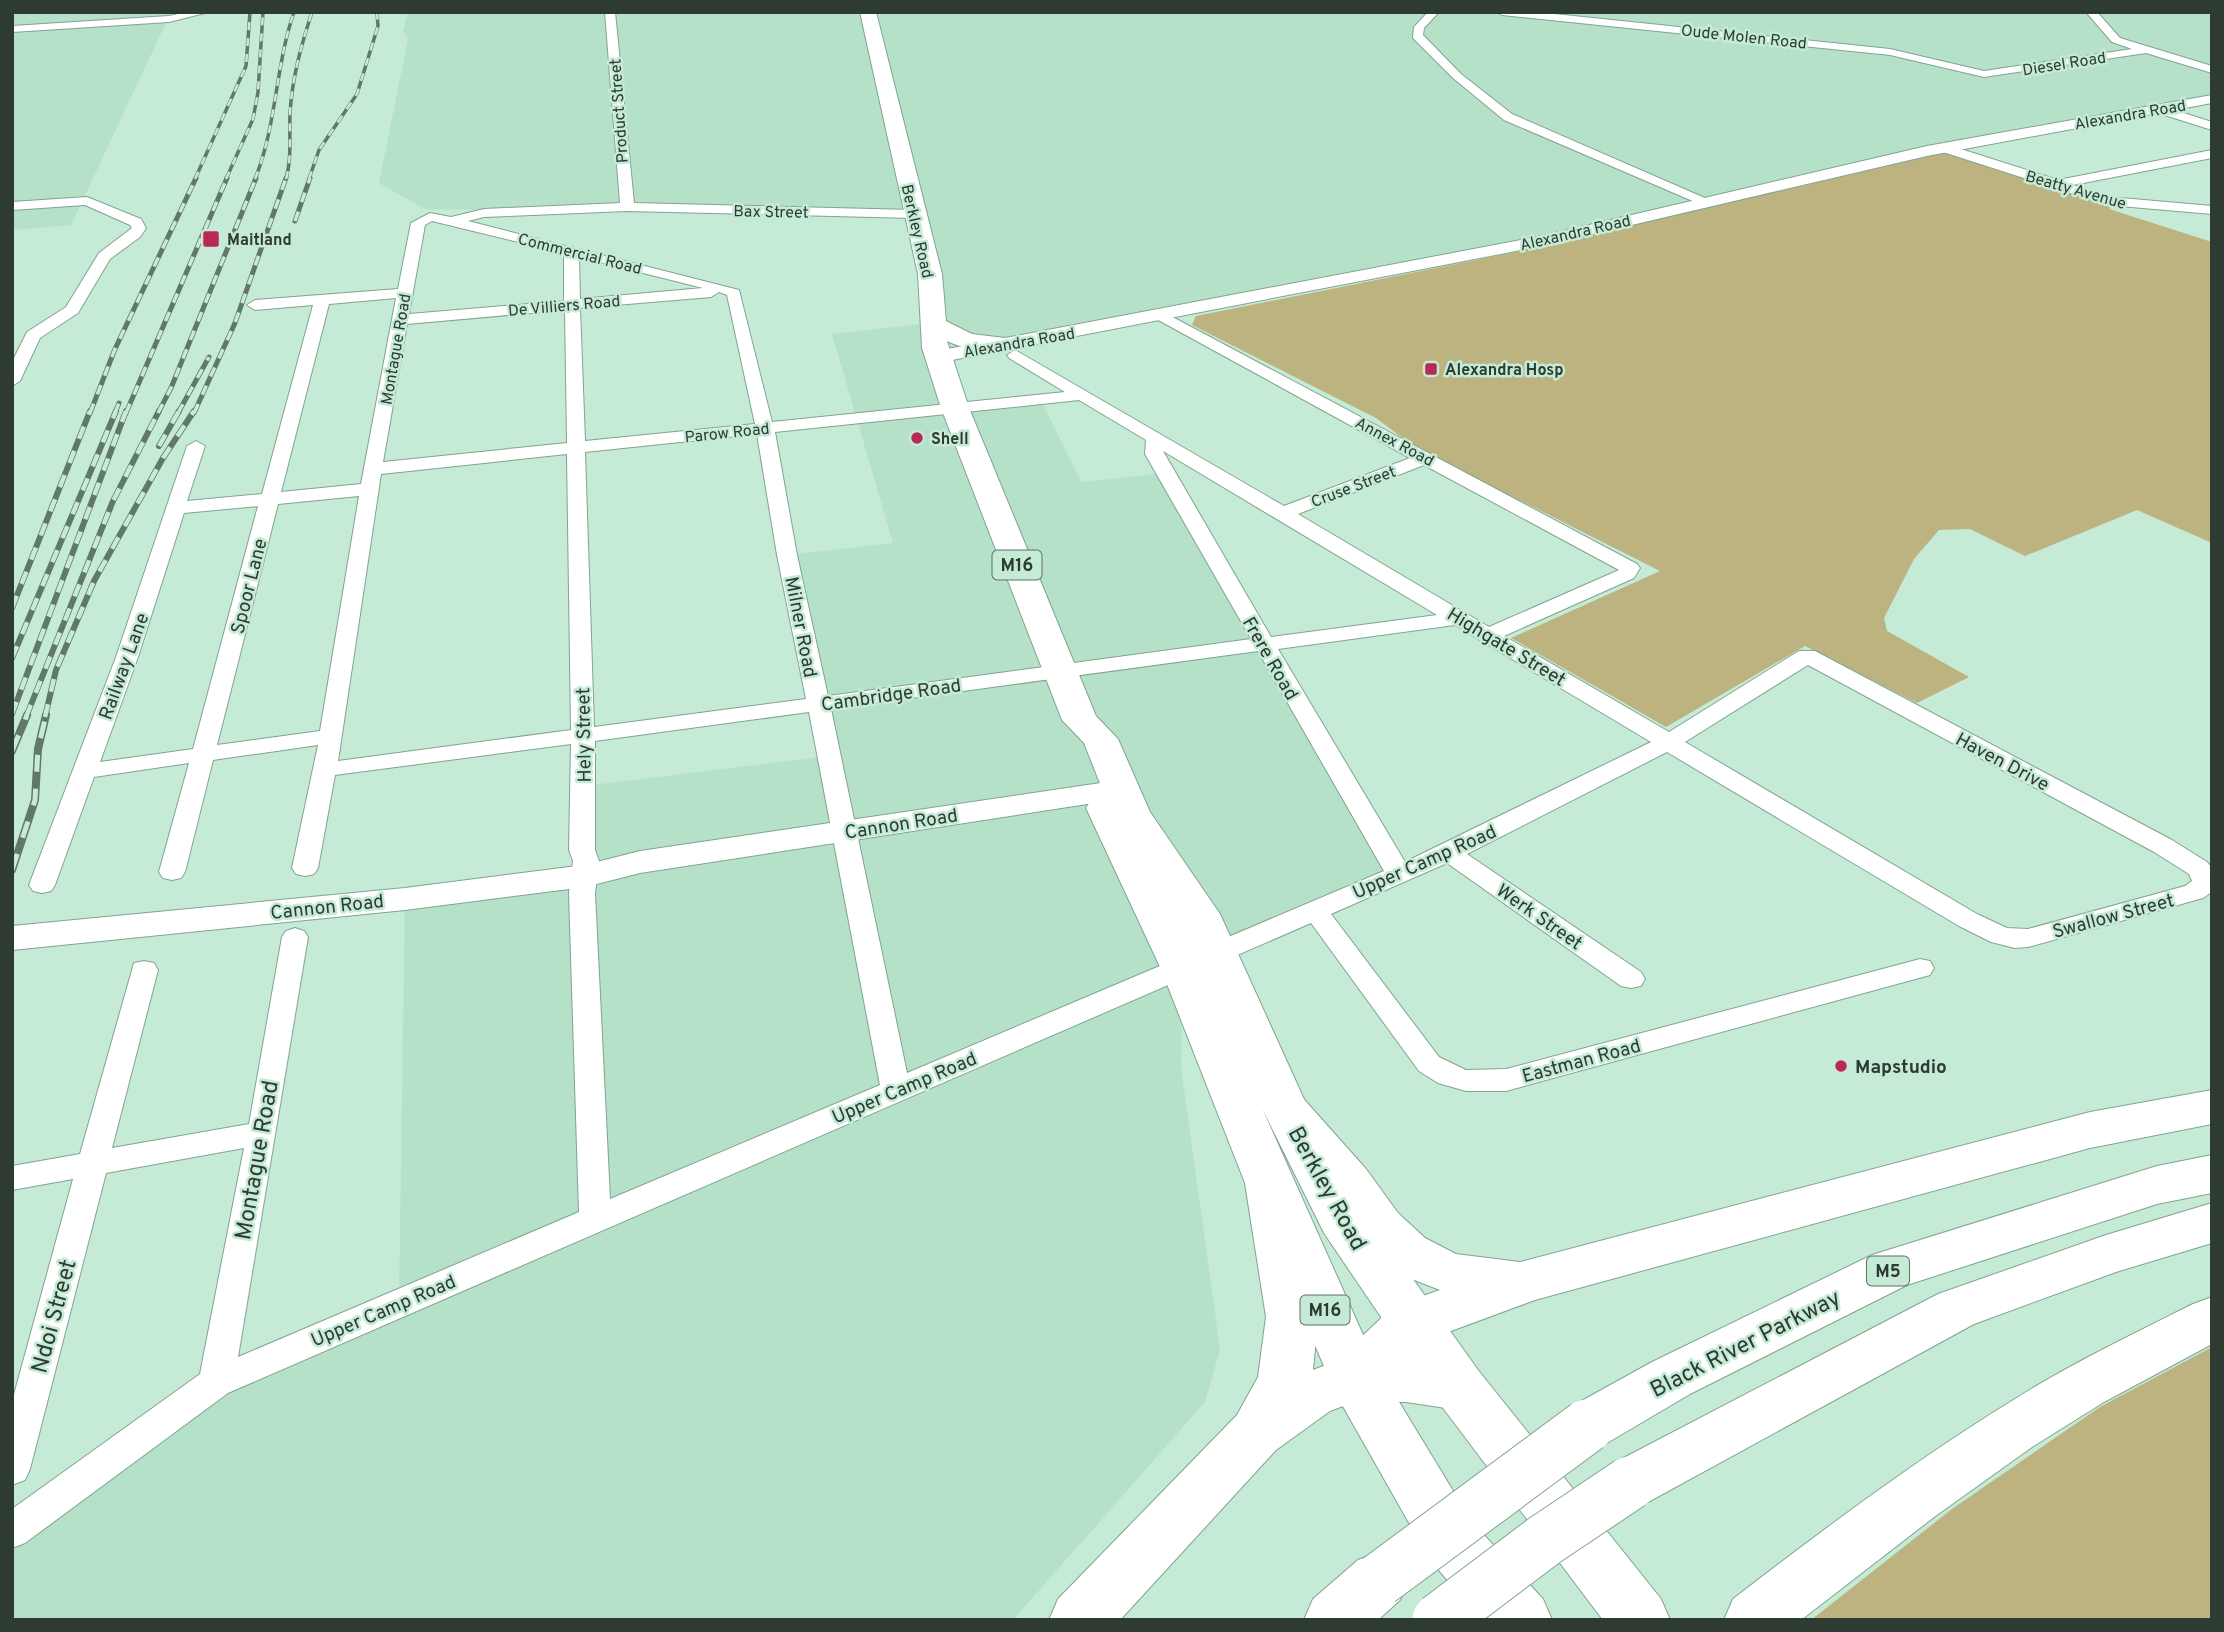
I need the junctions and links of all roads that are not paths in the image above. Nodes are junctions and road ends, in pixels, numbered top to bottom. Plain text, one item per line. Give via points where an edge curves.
1 (204, 12) edge
2 (610, 12) edge
3 (867, 12) edge
4 (1434, 12) edge
5 (1502, 12) edge
6 (2091, 12) edge
7 (12, 29) edge
8 (2145, 50) junction
9 (2212, 70) edge
10 (1984, 74) joint
11 (2212, 99) edge
12 (2159, 109) junction
13 (2212, 126) edge
14 (1945, 148) junction
15 (2212, 154) edge
16 (2058, 185) junction
17 (1707, 202) junction
18 (12, 206) edge
19 (628, 207) junction
20 (2212, 210) edge
21 (913, 214) junction
22 (430, 217) joint
23 (451, 221) junction
24 (571, 251) junction
25 (729, 290) junction
26 (405, 293) junction
27 (322, 299) junction
28 (256, 305) dead end
29 (574, 305) junction
30 (1159, 316) junction
31 (400, 320) junction
32 (932, 324) junction
33 (1010, 350) junction
34 (937, 357) junction
35 (12, 381) edge
36 (1081, 394) junction
37 (955, 408) junction
38 (765, 428) junction
39 (1155, 439) junction
40 (196, 446) dead end
41 (577, 448) junction
42 (1426, 458) junction
43 (371, 479) junction
44 (270, 499) junction
45 (178, 508) junction
46 (1281, 513) junction
47 (1459, 618) junction
48 (1488, 635) junction
49 (1263, 644) junction
50 (1807, 656) joint
51 (1061, 671) junction
52 (817, 704) junction
53 (583, 735) junction
54 (331, 736) junction
55 (1669, 742) junction
56 (205, 752) junction
57 (323, 770) junction
58 (85, 771) junction
59 (1109, 792) junction
60 (846, 831) junction
61 (1450, 853) junction
62 (305, 868) dead end
63 (2198, 868) joint
64 (586, 869) junction
65 (172, 872) dead end
66 (1399, 874) junction
67 (43, 884) dead end
68 (408, 890) junction
69 (1315, 910) junction
70 (12, 920) edge
71 (2000, 936) joint
72 (295, 937) dead end
73 (12, 938) edge
74 (1200, 960) junction
75 (1920, 968) dead end
76 (144, 970) dead end
77 (1631, 979) dead end
78 (896, 1091) junction
79 (2212, 1107) edge
80 (1285, 1108) junction
81 (262, 1133) junction
82 (94, 1163) junction
83 (2212, 1174) edge
84 (12, 1178) edge
85 (1269, 1182) junction
86 (595, 1218) junction
87 (2212, 1223) edge
88 (1530, 1280) junction
89 (2212, 1319) edge
90 (1413, 1322) junction
91 (1355, 1378) junction
92 (216, 1382) junction
93 (1459, 1387) junction
94 (1256, 1433) junction
95 (12, 1469) edge
96 (13, 1529) edge
97 (1079, 1620) edge
98 (1334, 1620) edge
99 (1439, 1620) edge
100 (1522, 1620) edge
101 (1640, 1620) edge
102 (1754, 1620) edge

1 - 7 street via 169,19
2 - 19 street, Product Street
3 - 21 main road, Berkley Road / M16
4 - 17 street via 1419,27 1417,36 1499,111
5 - 10 street, Oude Molen Road via 1889,52
6 - 8 street via 2110,36
8 - 9 street
8 - 10 street, Diesel Road
11 - 12 street, Alexandra Road
12 - 13 street
12 - 14 street, Alexandra Road
14 - 16 street, Beatty Avenue
14 - 17 street, Alexandra Road
15 - 16 street
16 - 20 street, Beatty Avenue via 2121,204
17 - 30 street, Alexandra Road via 1542,241
18 - 35 street via 93,202 136,222 138,230 104,256 72,310 33,335
19 - 21 street, Bax Street
19 - 23 street, Bax Street via 484,213
21 - 32 main road, Berkley Road / M16 via 930,274
22 - 23 street, Commercial Road
22 - 26 street, Montague Road via 418,223
23 - 24 street, Commercial Road
24 - 25 street, Commercial Road
24 - 29 street, Hely Street
25 - 29 street, De Villiers Road
25 - 38 street, Milner Road via 734,293
26 - 27 street
26 - 31 street, Montague Road
27 - 28 street
27 - 44 street, Spoor Lane
29 - 31 street, De Villiers Road
29 - 41 street, Hely Street
30 - 33 street, Alexandra Road
30 - 42 street, Annex Road
31 - 43 street, Montague Road
32 - 33 main road via 967,341
32 - 34 main road, Berkley Road / M16
33 - 34 street, Alexandra Road
33 - 36 street, Highgate Street
34 - 37 main road, Berkley Road / M16
36 - 37 street, Parow Road
36 - 39 street, Highgate Street
37 - 38 street, Parow Road
37 - 51 main road, Berkley Road / M16
38 - 41 street, Parow Road
38 - 52 street, Milner Road
39 - 46 street, Highgate Street
39 - 49 street, Frere Road via 1154,454
40 - 45 street, Railway Lane
41 - 43 street, Parow Road
41 - 53 street, Hely Street
42 - 46 street, Cruse Street
42 - 48 street, Annex Road via 1629,568 1627,574
43 - 44 street
43 - 54 street, Montague Road
44 - 45 street
44 - 56 street, Spoor Lane
45 - 58 street, Railway Lane
46 - 47 street, Highgate Street
47 - 48 street, Highgate Street
47 - 49 street, Cambridge Road
48 - 55 street, Highgate Street
49 - 51 street, Cambridge Road
49 - 66 street, Frere Road
50 - 55 street, Upper Camp Road
50 - 63 street, Haven Drive
51 - 52 street, Cambridge Road
51 - 59 main road, Berkley Road / M16 via 1080,720 1100,739
52 - 53 street, Cambridge Road
52 - 60 street, Milner Road
53 - 57 street, Cambridge Road
53 - 64 street, Hely Street via 582,850
54 - 56 street
54 - 57 street, Montague Road
55 - 61 street, Upper Camp Road
55 - 71 street, Highgate Street
56 - 58 street
56 - 65 street, Spoor Lane
57 - 62 street, Montague Road
58 - 67 street, Railway Lane
59 - 60 main road, Cannon Road
59 - 74 main road, Berkley Road / M16
60 - 64 main road, Cannon Road
60 - 78 street, Milner Road
61 - 66 street, Upper Camp Road
61 - 77 street, Werk Street
63 - 71 street, Swallow Street via 2206,878 2194,892 2028,938
64 - 68 main road, Cannon Road
64 - 86 street, Hely Street via 582,893
66 - 69 street, Upper Camp Road
68 - 70 main road, Cannon Road
68 - 73 main road, Cannon Road
69 - 74 street, Upper Camp Road
69 - 75 street, Eastman Road via 1429,1064 1468,1083 1506,1080
72 - 81 street, Montague Road
74 - 78 street, Upper Camp Road
74 - 80 main road, Berkley Road / M16
74 - 85 main road, Berkley Road / M16
76 - 82 street, Ndoi Street
78 - 86 street, Upper Camp Road
79 - 88 main road via 2077,1133
80 - 88 main road via 1351,1184 1380,1228 1411,1255 1452,1274 1482,1281
80 - 90 main road, Berkley Road / M16 via 1342,1219
81 - 82 street
81 - 92 street, Montague Road
82 - 84 street
82 - 95 street, Ndoi Street
83 - 98 main road, Black River Parkway / M5, bridge via 2157,1185 1890,1270 1671,1378 1587,1426 1379,1580
85 - 91 main road, Berkley Road / M16
85 - 94 main road via 1292,1317 1285,1381
86 - 92 street, Upper Camp Road
87 - 99 main road, bridge via 1956,1309 1630,1483 1526,1553
88 - 90 main road
89 - 102 main road via 2014,1429 1858,1537
90 - 91 main road
90 - 93 main road, Berkley Road / M16
91 - 93 main road
91 - 94 main road via 1311,1394
91 - 100 main road, Berkley Road / M16 via 1451,1541
92 - 96 street, Upper Camp Road
93 - 101 main road, Berkley Road / M16
94 - 97 main road

